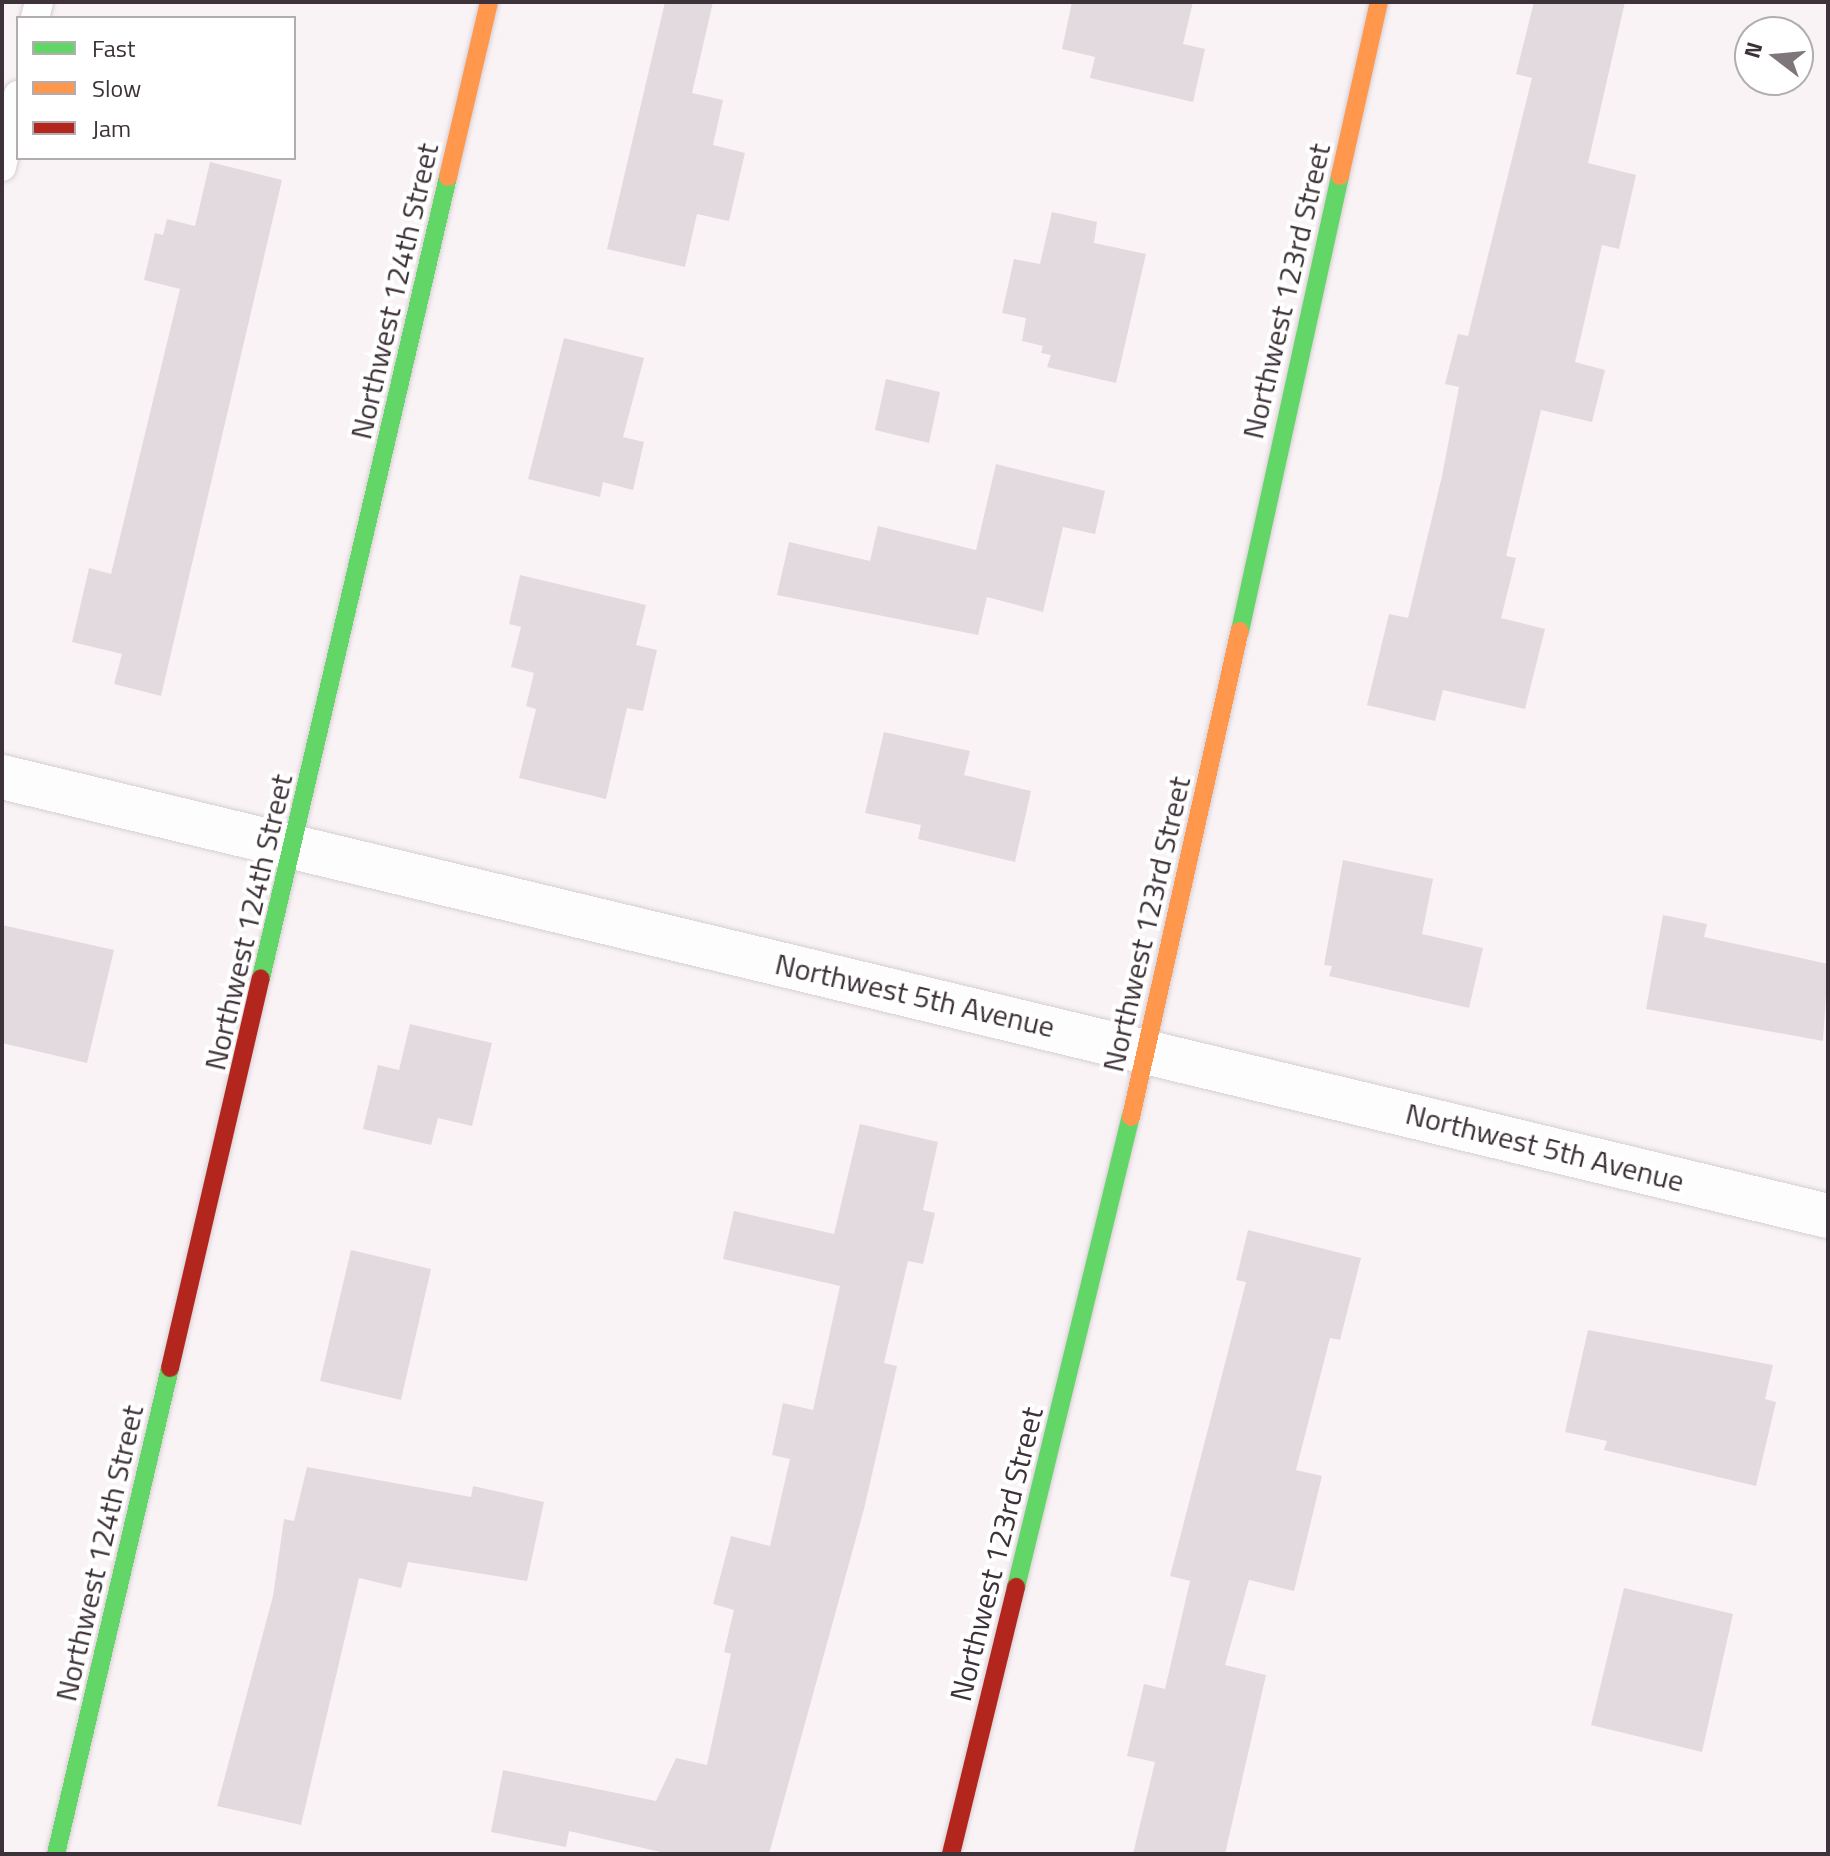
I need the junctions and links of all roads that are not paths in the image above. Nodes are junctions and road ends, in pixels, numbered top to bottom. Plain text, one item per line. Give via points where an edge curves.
1 (489, 2) edge
2 (1379, 2) edge
3 (16, 104) edge
4 (2, 167) edge
5 (2, 777) edge
6 (294, 851) junction
7 (1147, 1049) junction
8 (1828, 1216) edge
9 (56, 1854) edge
10 (951, 1854) edge

1 - 6 street, Northwest 124th Street
2 - 7 street, Northwest 123rd Street
3 - 4 lane
5 - 6 street, Northwest 5th Avenue
6 - 7 street, Northwest 5th Avenue
6 - 9 street, Northwest 124th Street
7 - 8 street, Northwest 5th Avenue
7 - 10 street, Northwest 123rd Street

